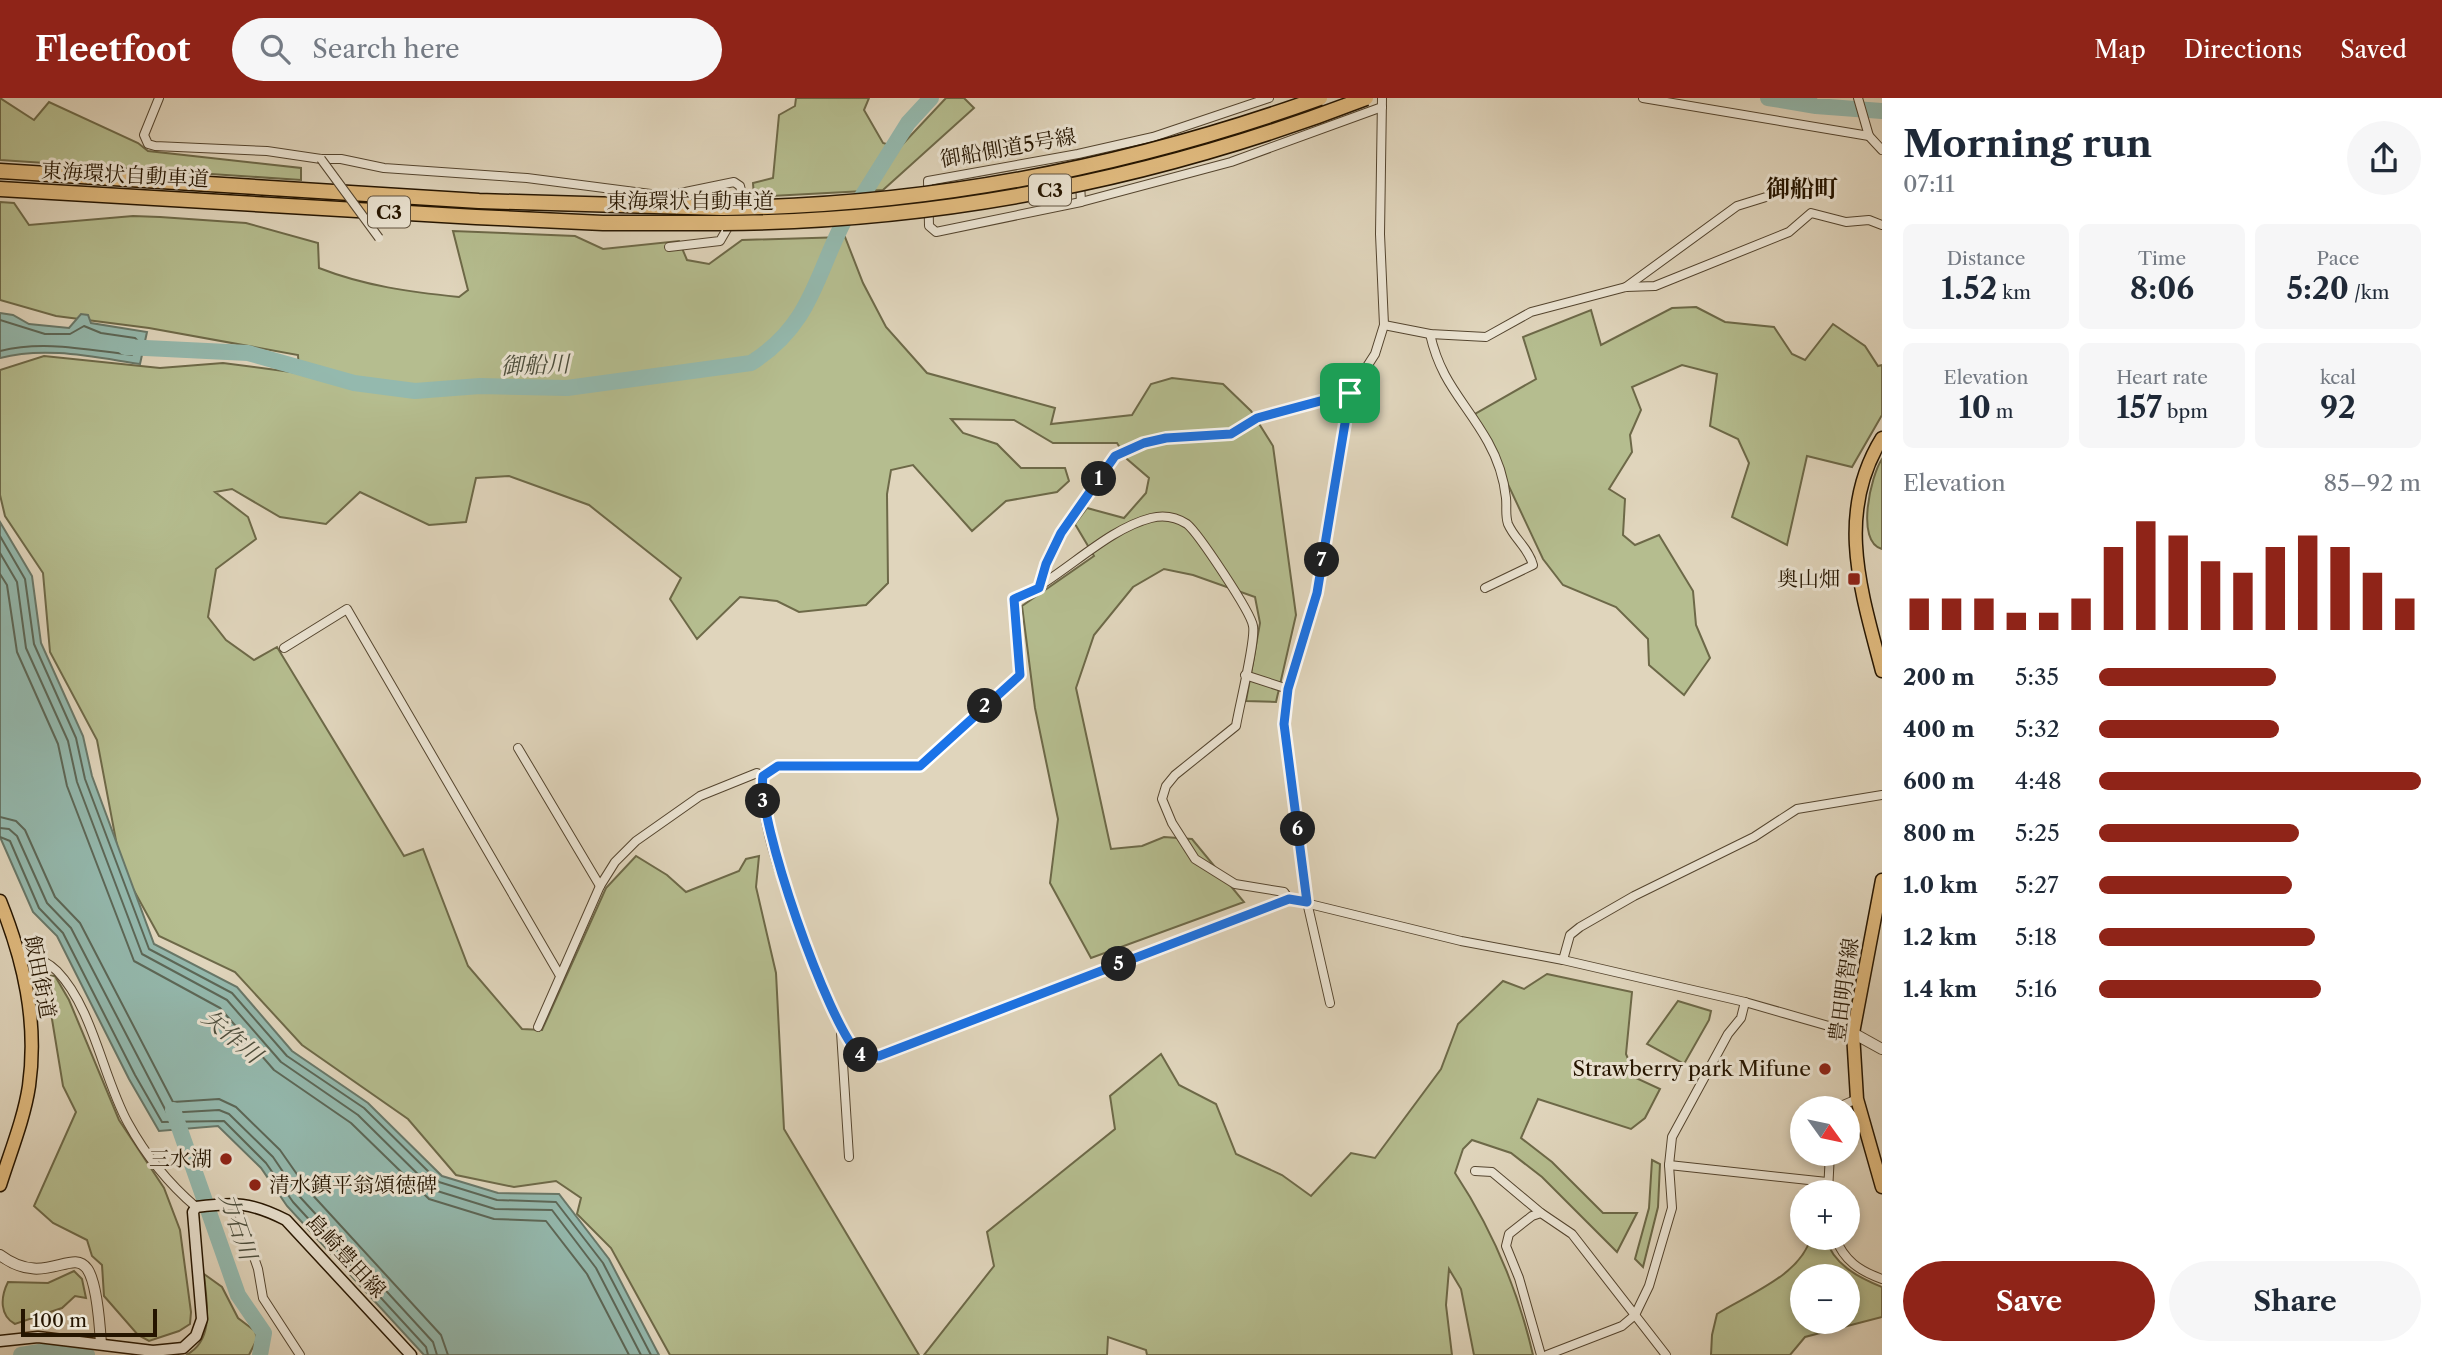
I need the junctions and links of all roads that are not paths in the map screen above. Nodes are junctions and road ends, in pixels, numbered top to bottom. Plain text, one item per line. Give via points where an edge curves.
1 (159, 98) edge
2 (1269, 98) edge
3 (1320, 98) edge
4 (1366, 98) edge
5 (1643, 98) edge
6 (1858, 98) edge
7 (1382, 102) edge
8 (1231, 111) junction
9 (1869, 136) junction
10 (1882, 150) edge
11 (1078, 154) junction
12 (321, 159) junction
13 (1231, 162) junction
14 (0, 172) edge
15 (0, 189) edge
16 (1766, 197) dead end
17 (1081, 202) junction
18 (1882, 225) edge
19 (379, 238) dead end
20 (669, 247) dead end
21 (1626, 287) junction
22 (1384, 325) junction
23 (1430, 334) junction
24 (1350, 393) junction
25 (1882, 438) edge
26 (1485, 587) dead end
27 (1039, 588) junction
28 (284, 648) dead end
29 (1882, 671) edge
30 (1245, 675) junction
31 (1288, 689) junction
32 (518, 748) dead end
33 (763, 776) junction
34 (1882, 795) edge
35 (1882, 880) edge
36 (600, 886) junction
37 (1289, 899) junction
38 (0, 901) edge
39 (1307, 902) junction
40 (20, 950) junction
41 (1563, 960) junction
42 (559, 974) junction
43 (1745, 1002) junction
44 (1330, 1003) dead end
45 (538, 1027) dead end
46 (841, 1029) junction
47 (1853, 1033) junction
48 (1882, 1049) edge
49 (1857, 1096) edge
50 (1860, 1110) edge
51 (849, 1157) dead end
52 (1669, 1165) junction
53 (1475, 1171) dead end
54 (1809, 1180) edge
55 (0, 1185) edge
56 (1882, 1187) edge
57 (233, 1202) junction
58 (196, 1207) junction
59 (1541, 1213) junction
60 (1842, 1250) edge
61 (2, 1257) edge
62 (1882, 1279) edge
63 (1635, 1315) junction
64 (0, 1341) edge
65 (101, 1344) junction
66 (300, 1355) edge
67 (411, 1355) edge
68 (1541, 1355) edge
69 (1547, 1355) edge
70 (1666, 1355) edge

1 - 12 street via 145,129 148,144
2 - 8 street, 御船側道5号線
3 - 14 highway, 東海環状自動車道 / C3, bridge via 1193,139 1028,179 883,200 723,208 479,201
4 - 15 highway, 東海環状自動車道 / C3, bridge via 1198,155 1053,190 883,216 603,223
5 - 9 street
6 - 9 street
7 - 13 street, 御船側道5号線
7 - 22 street
8 - 11 street, 御船側道5号線
8 - 13 street
9 - 10 street
11 - 17 street
11 - 17 street, 御船側道5号線 via 928,181 929,226 936,232
12 - 19 street, bridge
12 - 20 street via 666,196 734,181 740,186 742,195 720,241
13 - 17 street, 御船側道5号線
16 - 21 street via 1737,206
18 - 21 street via 1811,213 1789,232 1655,286
21 - 23 street via 1531,312 1486,337
22 - 23 street
22 - 24 street via 1376,354
23 - 26 street via 1447,382 1497,459 1509,526 1529,550 1533,565
24 - 27 street via 1257,418 1231,434 1166,438 1115,456 1061,533
24 - 31 street via 1317,593
25 - 29 main road via 1865,469 1856,501 1854,535
27 - 30 street via 1111,538 1165,515 1187,525 1245,606 1254,627
27 - 33 street via 1014,599 1020,675 920,766 778,766
28 - 42 street via 347,609
30 - 31 street
30 - 37 street via 1236,726 1175,775 1162,799 1195,859 1234,884 1284,892
31 - 39 street via 1284,724
32 - 36 street
33 - 36 street via 757,773 700,796 636,841
33 - 46 street via 761,791 775,859
34 - 41 street via 1797,809 1754,837 1580,927 1570,935
35 - 47 main road, 豊田明智線
36 - 42 street
37 - 39 street
37 - 46 street via 879,1056 859,1054
38 - 40 main road, 飯田街道
39 - 41 street via 1461,942
39 - 44 street
40 - 55 main road, 飯田街道 via 32,1048 28,1088
40 - 58 street via 60,974 79,1007 128,1124 150,1157
41 - 43 street
42 - 45 street
43 - 47 street
43 - 52 street via 1741,1018 1672,1138
46 - 51 street
47 - 48 street
47 - 49 main road, 豊田明智線
50 - 56 main road, 豊田明智線
52 - 54 street
52 - 63 street via 1671,1208 1649,1286
53 - 59 street via 1492,1172
57 - 58 main road, 島崎豊田線
57 - 66 street via 258,1269 263,1298
57 - 67 main road, 島崎豊田線 via 262,1208 286,1220
58 - 65 main road via 191,1222 202,1319 196,1336 183,1348 164,1352
59 - 63 street via 1572,1234
59 - 68 street via 1508,1234 1506,1246
60 - 62 street via 1859,1271
61 - 65 street via 30,1270 75,1261 86,1265 96,1290
63 - 69 street via 1622,1326
63 - 70 street
64 - 65 main road via 38,1337

